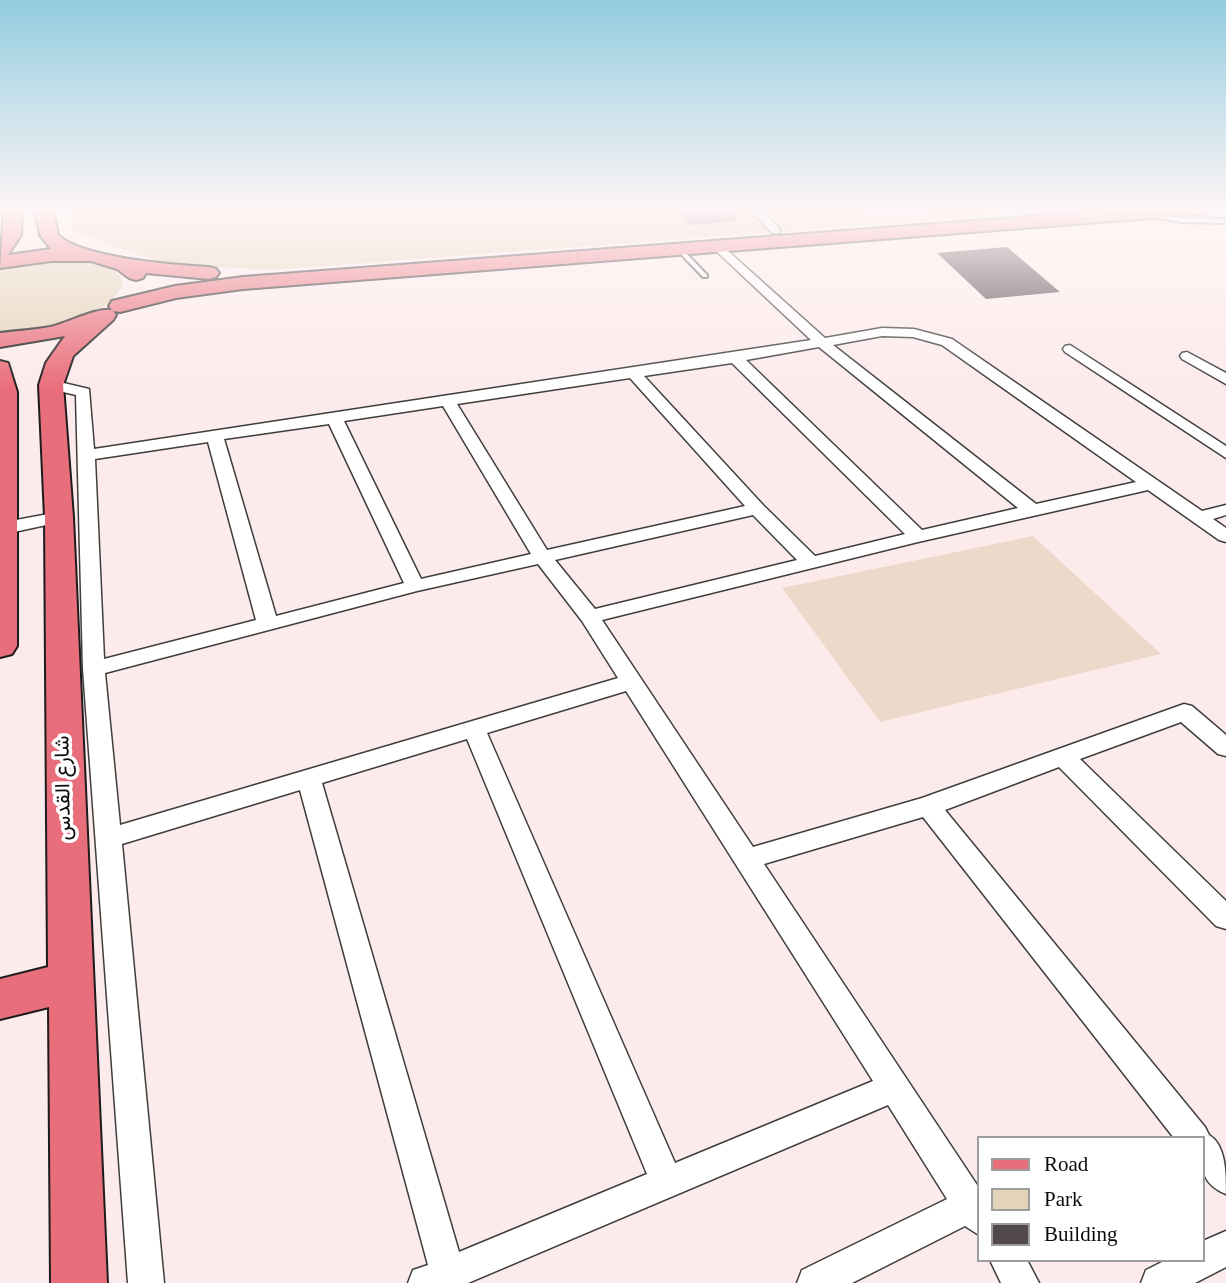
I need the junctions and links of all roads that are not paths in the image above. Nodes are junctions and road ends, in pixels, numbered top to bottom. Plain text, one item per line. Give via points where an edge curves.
1 (132, 269) edge
2 (156, 269) edge
3 (281, 269) edge
4 (397, 269) edge
5 (698, 269) edge
6 (743, 269) edge
7 (705, 276) dead end
8 (112, 311) junction
9 (0, 340) edge
10 (821, 342) junction
11 (1070, 349) dead end
12 (1187, 356) dead end
13 (735, 358) junction
14 (633, 373) junction
15 (1226, 379) edge
16 (51, 385) junction
17 (2, 396) edge
18 (447, 400) junction
19 (334, 418) junction
20 (215, 436) junction
21 (1226, 453) edge
22 (88, 455) junction
23 (1149, 484) junction
24 (757, 509) junction
25 (1226, 510) edge
26 (1033, 511) junction
27 (59, 517) junction
28 (1198, 517) junction
29 (2, 529) edge
30 (918, 536) junction
31 (1226, 536) edge
32 (542, 557) junction
33 (810, 562) junction
34 (415, 586) junction
35 (590, 617) junction
36 (268, 625) junction
37 (0, 646) edge
38 (94, 669) junction
39 (633, 681) junction
40 (474, 729) junction
41 (1226, 748) edge
42 (1063, 757) junction
43 (309, 778) junction
44 (928, 806) junction
45 (108, 838) junction
46 (748, 859) junction
47 (1226, 918) edge
48 (71, 981) junction
49 (0, 999) edge
50 (895, 1087) junction
51 (1192, 1136) edge
52 (1205, 1151) edge
53 (1226, 1177) edge
54 (667, 1182) junction
55 (975, 1211) edge
56 (1226, 1248) edge
57 (1205, 1259) edge
58 (1008, 1262) edge
59 (1199, 1262) edge
60 (437, 1278) edge
61 (79, 1283) edge
62 (146, 1283) edge
63 (815, 1283) edge
64 (1021, 1283) edge
65 (1159, 1283) edge

1 - 8 main road via 138,286
2 - 3 main road via 214,273
4 - 8 main road via 220,285 175,292
5 - 7 lane
6 - 10 street
8 - 9 main road via 53,333
8 - 16 main road, شارع القدس via 66,348
10 - 13 street
10 - 23 street via 882,332 914,333 947,342
10 - 26 street
11 - 21 street
12 - 15 street
13 - 14 street
13 - 30 street
14 - 18 street
14 - 24 street
16 - 22 street via 84,392
16 - 27 main road, شارع القدس
17 - 29 main road
18 - 19 street
18 - 32 street
19 - 20 street
19 - 34 street
20 - 22 street
20 - 36 street
22 - 38 street
23 - 26 street
23 - 28 street
24 - 32 street
24 - 33 street
25 - 28 street
26 - 30 street
27 - 29 street
27 - 48 main road, شارع القدس
28 - 31 street
29 - 37 main road
30 - 33 street
32 - 34 street
32 - 35 street
33 - 35 street
34 - 36 street
35 - 39 street
36 - 38 street
38 - 45 street
39 - 40 street
39 - 46 street
40 - 43 street
40 - 54 street
41 - 42 street via 1184,712
42 - 44 street
42 - 47 street
43 - 45 street
43 - 60 street
44 - 46 street
44 - 51 street
45 - 62 street
46 - 50 street
48 - 49 main road
48 - 61 main road, شارع القدس
50 - 54 street
50 - 55 street
52 - 53 street
54 - 60 street
55 - 63 street
56 - 57 street
58 - 64 street
59 - 65 street

